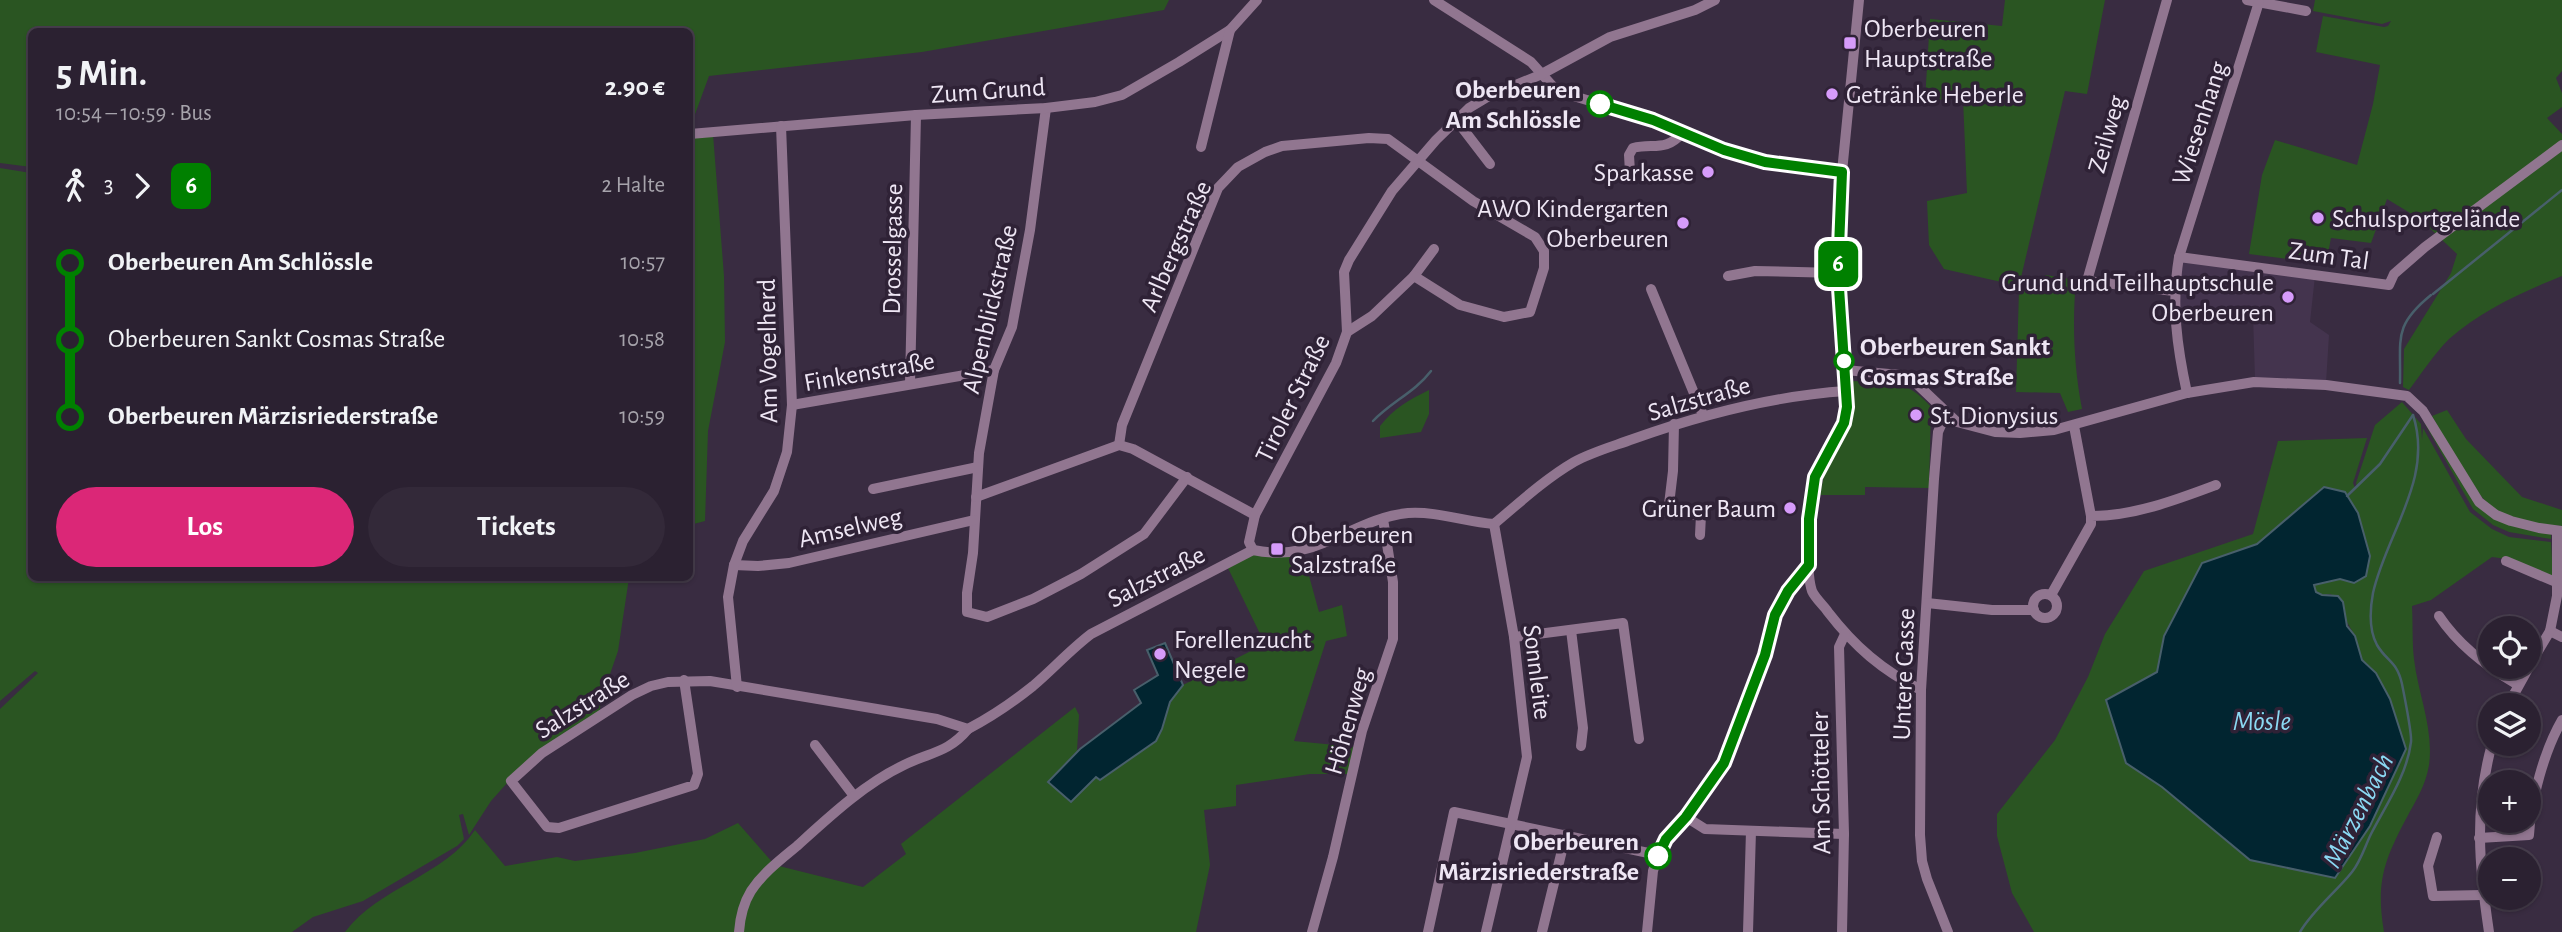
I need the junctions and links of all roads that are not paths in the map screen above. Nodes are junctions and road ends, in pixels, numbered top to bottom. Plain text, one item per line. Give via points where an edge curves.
1 (1257, 0) edge
2 (1434, 0) edge
3 (1715, 0) edge
4 (1859, 0) edge
5 (2167, 0) edge
6 (2248, 0) edge
7 (2259, 2) junction
8 (2306, 11) dead end
9 (1230, 30) junction
10 (1540, 75) junction
11 (1046, 108) junction
12 (916, 115) junction
13 (1457, 121) junction
14 (781, 126) junction
15 (1682, 133) junction
16 (693, 134) edge
17 (2562, 145) edge
18 (1202, 147) dead end
19 (1418, 160) junction
20 (1490, 164) dead end
21 (1630, 172) dead end
22 (1842, 172) junction
23 (1434, 249) dead end
24 (2179, 257) junction
25 (1838, 273) junction
26 (1414, 276) junction
27 (1728, 276) dead end
28 (1651, 289) dead end
29 (2174, 291) junction
30 (1347, 332) junction
31 (994, 370) junction
32 (1845, 370) junction
33 (910, 384) junction
34 (1846, 391) junction
35 (2187, 393) junction
36 (792, 405) junction
37 (1946, 414) junction
38 (1703, 415) junction
39 (1674, 424) junction
40 (2074, 426) junction
41 (1119, 445) junction
42 (978, 467) junction
43 (1187, 477) junction
44 (2216, 485) dead end
45 (873, 489) dead end
46 (976, 497) junction
47 (1255, 515) junction
48 (2091, 516) junction
49 (1384, 519) junction
50 (974, 520) junction
51 (1494, 524) junction
52 (2560, 531) edge
53 (1700, 535) dead end
54 (1253, 550) junction
55 (2506, 561) dead end
56 (734, 565) junction
57 (1809, 565) junction
58 (2558, 583) junction
59 (2051, 595) junction
60 (1927, 603) junction
61 (2034, 610) junction
62 (2439, 617) dead end
63 (1571, 630) junction
64 (2550, 631) junction
65 (1845, 635) junction
66 (2562, 636) edge
67 (1514, 637) junction
68 (2541, 646) edge
69 (2522, 679) edge
70 (684, 680) junction
71 (2518, 685) junction
72 (737, 687) junction
73 (1921, 690) junction
74 (2514, 693) edge
75 (2562, 720) edge
76 (968, 729) junction
77 (1639, 739) dead end
78 (815, 746) dead end
79 (1580, 746) dead end
80 (2489, 756) edge
81 (854, 796) junction
82 (1686, 817) junction
83 (1510, 823) junction
84 (1751, 831) junction
85 (1566, 834) junction
86 (1844, 834) junction
87 (2437, 837) dead end
88 (2479, 838) junction
89 (2480, 847) edge
90 (1658, 856) junction
91 (2478, 895) edge
92 (2485, 910) edge
93 (738, 932) edge
94 (1312, 932) edge
95 (1428, 932) edge
96 (1486, 932) edge
97 (1542, 932) edge
98 (1647, 932) edge
99 (1748, 932) edge
100 (1842, 932) edge
101 (1948, 932) edge
102 (2489, 932) edge

1 - 9 street, Zum Grund
2 - 10 street via 1531,62
3 - 10 street, Tiroler Straße via 1610,37
4 - 22 street
5 - 29 street, Zeilweg via 2087,281
6 - 7 street
7 - 8 street
7 - 24 street, Wiesenhang
9 - 11 street, Zum Grund via 1122,95
9 - 18 street
10 - 13 street, Tiroler Straße via 1469,107
10 - 15 street via 1557,91
11 - 12 street, Zum Grund
11 - 31 street, Alpenblickstraße via 1012,327
12 - 14 street, Zum Grund
12 - 33 street, Drosselgasse
13 - 19 street, Tiroler Straße
13 - 20 street
14 - 16 street, Zum Grund
14 - 36 street, Am Vogelherd
15 - 21 street via 1665,146 1633,148
15 - 22 street via 1765,162
17 - 24 street, Zum Tal via 2425,247 2394,274 2389,285
19 - 26 street, Arlbergstraße via 1473,201 1535,237 1544,251 1544,268 1530,312 1504,317 1460,305
19 - 30 street, Tiroler Straße via 1392,191 1344,272
19 - 41 street, Arlbergstraße via 1388,139 1369,138 1282,146 1238,167 1213,198 1122,425
22 - 25 street
23 - 26 street
24 - 29 street
25 - 27 street via 1755,271
25 - 32 street
26 - 30 street via 1372,316
28 - 38 street
29 - 35 street
30 - 47 street, Tiroler Straße via 1336,363
31 - 33 street, Finkenstraße
31 - 42 street, Alpenblickstraße
32 - 34 street
32 - 37 street via 1900,375 1917,384
33 - 36 street, Finkenstraße
34 - 38 street, Salzstraße via 1777,398
34 - 57 street via 1844,423 1815,477
35 - 40 street
35 - 52 street via 2257,382 2407,396 2423,411 2479,502 2511,521
36 - 56 street, Am Vogelherd via 787,453 774,491
37 - 40 street via 1956,422 1995,432
37 - 60 street, Untere Gasse via 1938,432
38 - 39 street, Salzstraße
39 - 51 street, Salzstraße via 1574,462
39 - 53 street via 1668,513 1701,515
40 - 48 street
41 - 43 street
41 - 46 street
42 - 45 street
42 - 46 street, Alpenblickstraße
43 - 47 street
43 - 50 street, Alpenblickstraße via 1142,536 1081,574 987,617 967,612
44 - 48 street via 2168,503
46 - 50 street, Alpenblickstraße
47 - 54 street, Tiroler Straße via 1249,542
48 - 59 street via 2091,524
49 - 51 street via 1409,513 1437,514
49 - 54 street via 1298,552
49 - 94 street, Höhenweg via 1393,582 1393,639 1362,731
50 - 56 street, Amselweg via 789,563
51 - 67 street, Sonnleite
52 - 58 street
54 - 76 street, Salzstraße via 1091,634 1034,685
55 - 58 street
56 - 72 street, Am Vogelherd via 728,597
57 - 65 street via 1812,591
57 - 82 street via 1775,615 1765,655 1724,763
58 - 64 street
59 - 61 street via 2038,595
59 - 61 street via 2057,604 2054,614 2043,618
60 - 61 street
60 - 73 street, Untere Gasse
62 - 71 street via 2451,634 2491,669
63 - 67 street
63 - 77 street via 1623,623
63 - 79 street via 1583,728
64 - 66 street
64 - 68 street
65 - 73 street via 1888,673
65 - 86 street, Am Schötteler via 1839,647
67 - 83 street, Sonnleite via 1527,757
69 - 71 street
70 - 70 street, Salzstraße via 632,695 542,754 511,781 547,827 694,785 698,774
70 - 72 street, Salzstraße
71 - 74 street
72 - 76 street, Salzstraße via 937,719
73 - 101 street, Untere Gasse via 1922,861
75 - 88 street via 2544,758 2529,835
76 - 81 street via 938,753 904,765
78 - 81 street
80 - 88 street
81 - 93 street via 774,863 752,890
82 - 84 street via 1705,829
82 - 90 street
83 - 85 street
83 - 95 street via 1454,812
83 - 96 street, Sonnleite
84 - 86 street
84 - 99 street
85 - 90 street
85 - 97 street
86 - 100 street, Am Schötteler
87 - 91 street via 2428,866 2433,896
88 - 89 street
90 - 98 street
92 - 102 street

